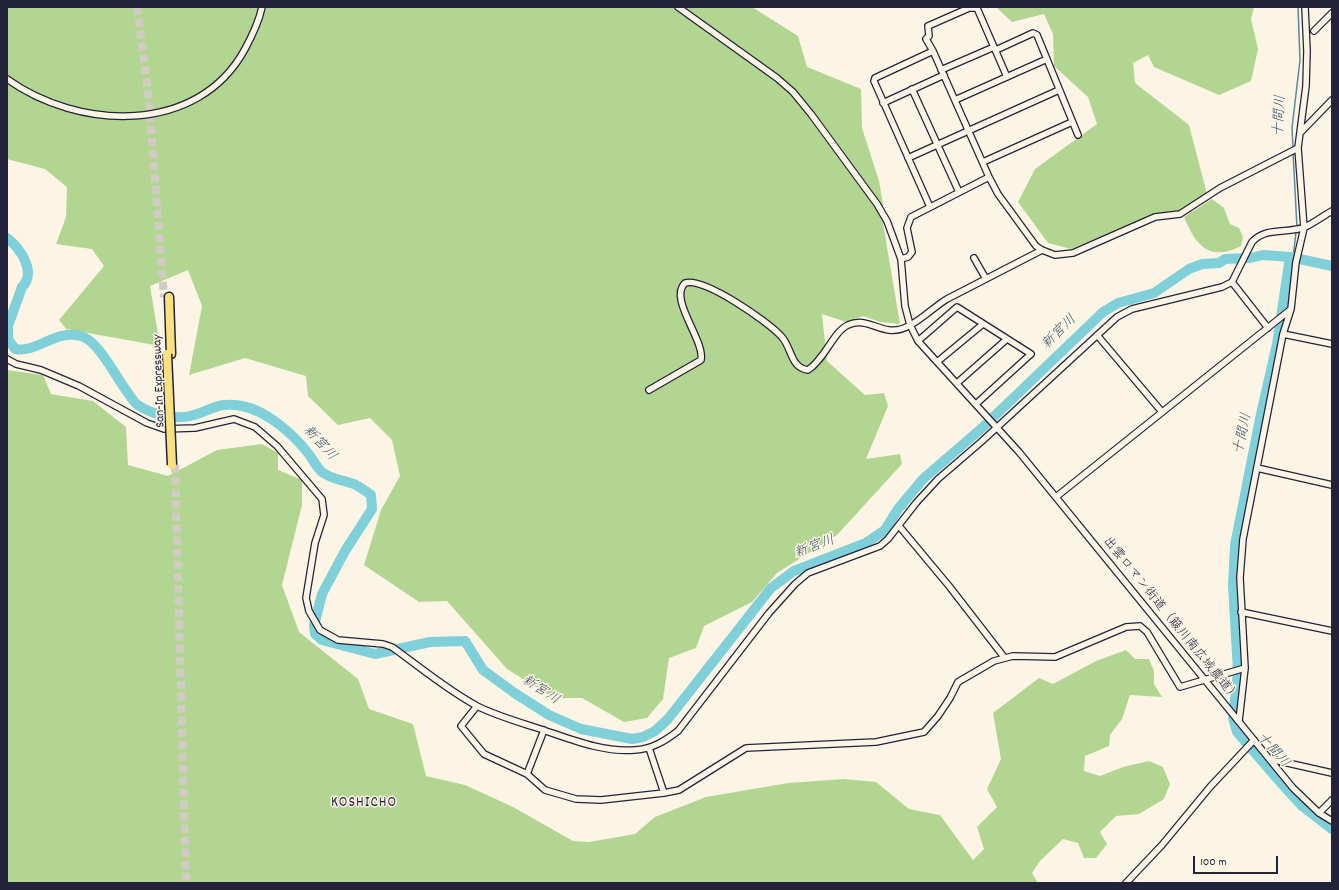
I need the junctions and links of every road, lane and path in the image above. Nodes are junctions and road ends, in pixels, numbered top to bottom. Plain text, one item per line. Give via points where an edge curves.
1 (262, 7) edge
2 (678, 7) edge
3 (1304, 7) edge
4 (1332, 13) edge
5 (1314, 31) dead end
6 (995, 48) junction
7 (933, 51) junction
8 (1047, 59) junction
9 (942, 73) junction
10 (1007, 77) junction
11 (7, 79) edge
12 (912, 89) junction
13 (1059, 90) junction
14 (955, 100) junction
15 (1332, 100) edge
16 (883, 103) junction
17 (1072, 122) junction
18 (969, 131) junction
19 (1299, 133) junction
20 (1078, 135) dead end
21 (938, 145) junction
22 (1298, 148) junction
23 (908, 158) junction
24 (983, 162) junction
25 (989, 177) junction
26 (959, 192) junction
27 (930, 207) junction
28 (1332, 211) edge
29 (1304, 228) junction
30 (1042, 250) junction
31 (974, 258) dead end
32 (901, 260) junction
33 (986, 279) junction
34 (1232, 282) junction
35 (167, 297) tunnel mouth
36 (1290, 309) junction
37 (983, 324) junction
38 (910, 325) junction
39 (1268, 328) junction
40 (1097, 334) junction
41 (1283, 334) junction
42 (1007, 339) junction
43 (918, 341) junction
44 (1332, 344) edge
45 (7, 359) edge
46 (938, 362) junction
47 (957, 383) junction
48 (649, 390) dead end
49 (976, 404) junction
50 (1162, 412) junction
51 (995, 425) junction
52 (173, 465) tunnel mouth
53 (1257, 468) junction
54 (1332, 484) edge
55 (1056, 497) junction
56 (899, 526) junction
57 (1241, 612) junction
58 (1332, 631) edge
59 (1004, 657) junction
60 (1245, 668) junction
61 (1204, 680) junction
62 (477, 706) junction
63 (1239, 721) junction
64 (544, 730) junction
65 (1254, 740) junction
66 (649, 748) junction
67 (1269, 759) junction
68 (1332, 773) edge
69 (527, 774) junction
70 (664, 793) junction
71 (1332, 800) edge
72 (1319, 812) junction
73 (1332, 821) edge
74 (1126, 883) edge

1 - 11 street via 252,37 228,74 211,89 191,101 159,113 120,117 78,112 30,94
2 - 32 street via 759,64 793,92 877,204 887,221
3 - 19 street via 1306,86
4 - 5 street
6 - 7 street via 977,8 969,8 928,26 929,36 926,39
6 - 8 street via 1033,33 1037,34
6 - 9 street
6 - 10 street
7 - 9 street
7 - 16 street via 876,78 874,85
8 - 10 street
8 - 13 street
9 - 12 street
9 - 14 street
10 - 14 street
12 - 16 street
12 - 21 street
13 - 17 street
13 - 18 street
14 - 18 street
15 - 19 street
16 - 23 street
17 - 20 street
17 - 24 street
18 - 21 street
18 - 24 street
19 - 22 street
21 - 23 street
21 - 26 street
22 - 29 street
22 - 30 street via 1220,188 1180,214 1155,217 1073,253 1055,255
23 - 27 street
24 - 25 street
25 - 26 street
25 - 30 street via 998,194 1036,246
26 - 27 street
27 - 32 street via 911,217 908,222 906,228 912,252
28 - 29 street
29 - 34 street via 1264,234 1256,238
29 - 36 street via 1296,262
30 - 33 street
31 - 33 street
32 - 38 street via 905,306
33 - 38 street via 941,302
34 - 39 street
34 - 40 street via 1222,287 1132,309 1117,317
35 - 52 highway, San-In Expressway
36 - 39 street
36 - 41 street
37 - 42 street
37 - 43 street via 957,307
37 - 46 street
38 - 43 street
38 - 48 street via 890,331 865,322 855,322 839,330 816,365 803,370 793,360 782,338 770,327 731,299 688,282 681,286 682,306 696,338 701,360
39 - 50 street
40 - 50 street
40 - 51 street
41 - 44 street
41 - 53 street
42 - 47 street
42 - 49 street via 1031,354
43 - 46 street
45 - 62 street via 79,386 140,420 164,429 195,428 234,419 255,428 277,446 322,500 324,515 315,543 306,598 309,611 320,630 338,640 392,647
46 - 47 street
47 - 49 street
49 - 51 street, 出雲ロマン街道（簸川南広域農道）
50 - 55 street
51 - 55 street, 出雲ロマン街道（簸川南広域農道）
51 - 56 street via 916,502
53 - 54 street
53 - 57 street via 1243,539
55 - 61 street, 出雲ロマン街道（簸川南広域農道）
56 - 59 street
56 - 66 street via 880,546 808,573 795,584 769,613 678,731
57 - 58 street
57 - 60 street
59 - 61 street via 1055,656 1126,627 1140,626 1147,632 1180,687
59 - 70 street via 958,682 938,716 924,732 876,742 746,748 679,790
60 - 61 street
60 - 63 street
61 - 63 street, 出雲ロマン街道（簸川南広域農道）
62 - 64 street
62 - 69 street via 461,726 484,754
63 - 65 street, 出雲ロマン街道（簸川南広域農道）
64 - 66 street via 600,748
64 - 69 street
65 - 67 street, 出雲ロマン街道（簸川南広域農道）
65 - 74 street
66 - 70 street
67 - 68 street
67 - 72 street, 出雲ロマン街道（簸川南広域農道） via 1293,788
69 - 70 street via 545,790 576,799 601,800
71 - 72 street
72 - 73 street, 出雲ロマン街道（簸川南広域農道）

